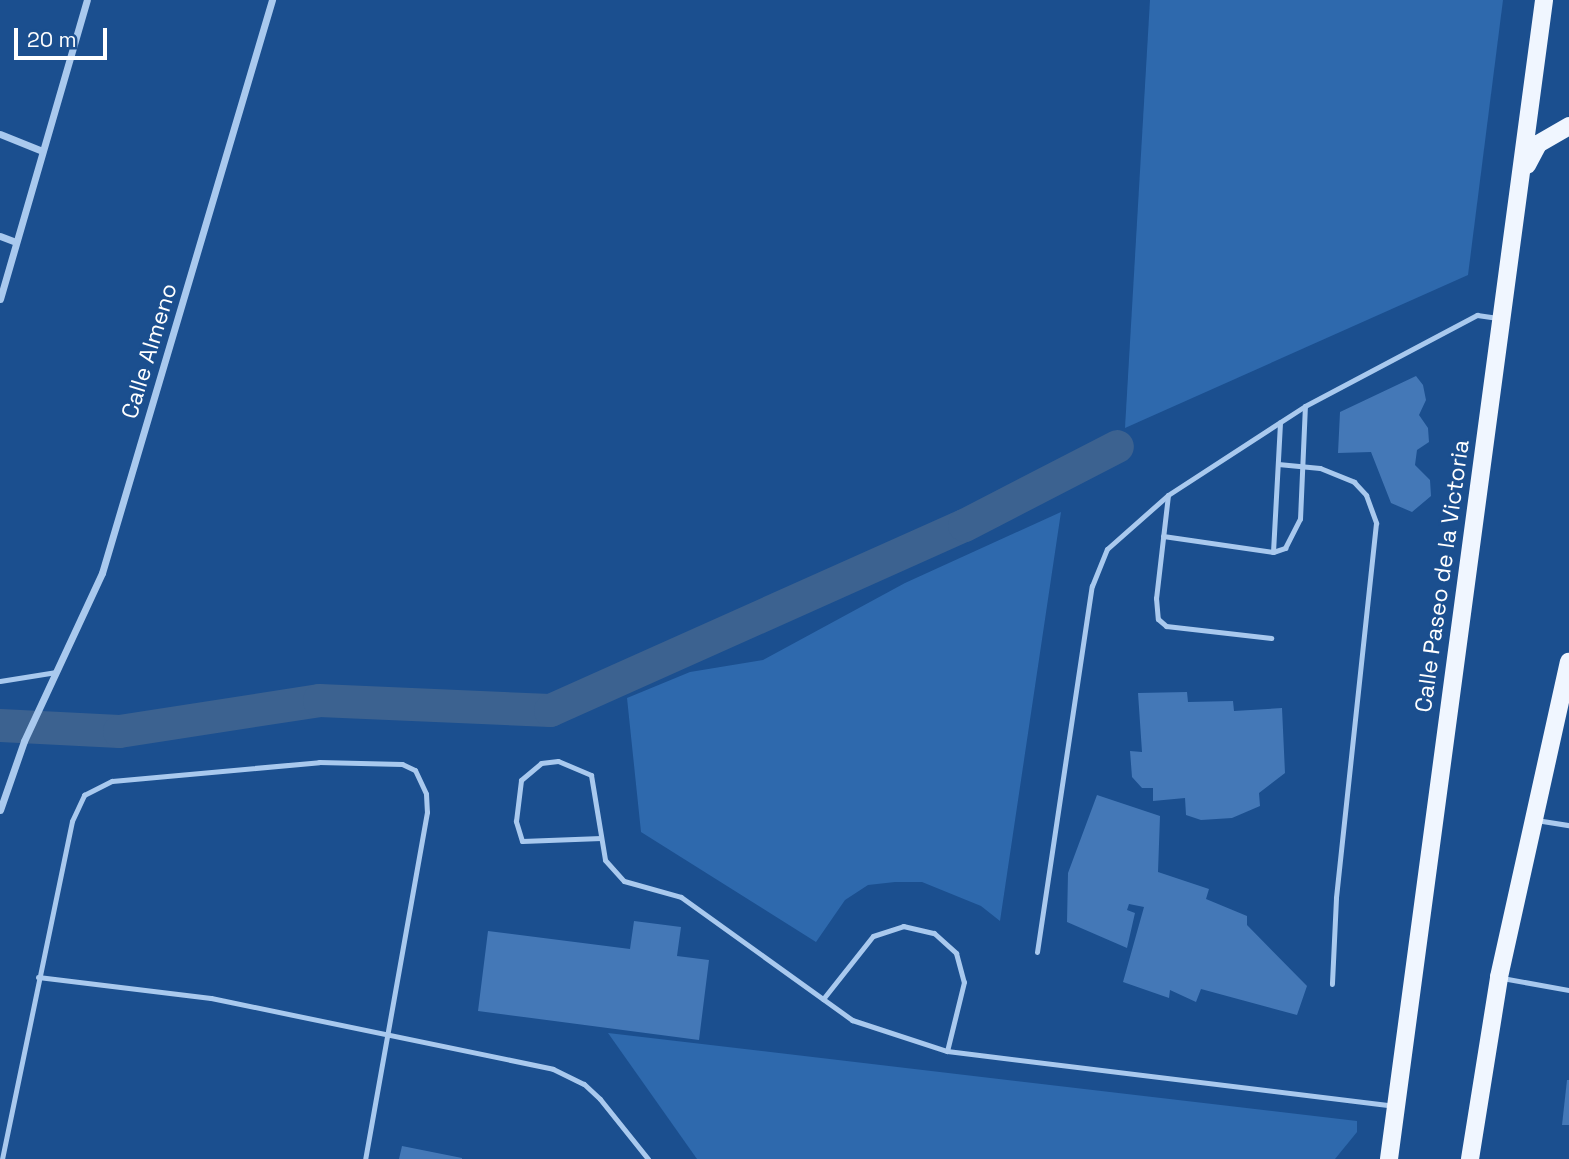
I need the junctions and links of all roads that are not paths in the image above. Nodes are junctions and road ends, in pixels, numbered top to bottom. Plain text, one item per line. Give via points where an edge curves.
1 (87, 0) edge
2 (272, 0) edge
3 (1545, 0) edge
4 (1569, 126) edge
5 (0, 135) edge
6 (42, 151) junction
7 (1523, 171) junction
8 (0, 236) edge
9 (16, 242) junction
10 (0, 299) edge
11 (1501, 318) junction
12 (1305, 406) junction
13 (1280, 422) junction
14 (1278, 464) junction
15 (1304, 465) junction
16 (1168, 495) junction
17 (1163, 536) junction
18 (1273, 552) junction
19 (1271, 638) dead end
20 (1569, 662) edge
21 (60, 671) junction
22 (0, 681) edge
23 (1563, 708) edge
24 (0, 810) edge
25 (1533, 819) junction
26 (1569, 825) edge
27 (601, 838) junction
28 (1037, 952) dead end
29 (38, 977) junction
30 (1499, 977) junction
31 (1332, 984) dead end
32 (1569, 990) edge
33 (823, 999) junction
34 (389, 1031) junction
35 (947, 1051) junction
36 (1396, 1106) junction
37 (2, 1159) edge
38 (365, 1159) edge
39 (648, 1159) edge
40 (1389, 1159) edge
41 (1469, 1159) edge

1 - 6 street
2 - 21 street, Calle Almeno via 102,573
3 - 7 main road, Calle Paseo de la Victoria
4 - 7 main road via 1538,144
5 - 6 street
6 - 9 street
7 - 11 main road, Calle Paseo de la Victoria
8 - 9 street
9 - 10 street
11 - 12 lane via 1477,315
11 - 36 main road, Calle Paseo de la Victoria
12 - 13 lane
12 - 15 lane
13 - 14 lane
13 - 16 lane
14 - 15 lane
14 - 18 lane
15 - 18 lane via 1296,533 1285,548
15 - 31 lane via 1354,482 1366,495 1376,523 1336,898
16 - 17 lane
16 - 28 lane via 1119,537 1098,562
17 - 18 lane
17 - 19 lane via 1157,619 1166,626
20 - 23 main road
21 - 22 lane
21 - 24 street, Calle Almeno via 24,741
23 - 25 main road
25 - 26 lane
25 - 30 main road
27 - 27 lane via 522,841 516,821 521,780 541,764 558,761 591,775
27 - 33 lane via 605,860 624,881 681,897
29 - 34 lane via 211,998
29 - 34 lane via 72,821 84,794 112,781 319,762 402,764 422,780 427,812
29 - 37 lane
30 - 32 lane
30 - 41 main road
33 - 35 lane via 852,1020
33 - 35 lane via 873,936 903,926 934,933 956,953 964,982
34 - 38 lane
34 - 39 lane via 570,1075 600,1099
35 - 36 lane
36 - 40 main road, Calle Paseo de la Victoria

